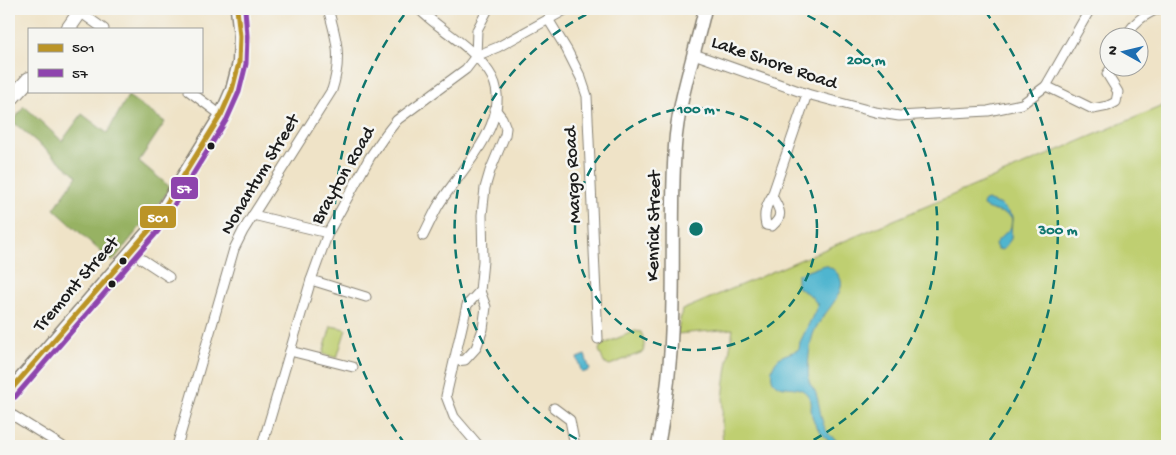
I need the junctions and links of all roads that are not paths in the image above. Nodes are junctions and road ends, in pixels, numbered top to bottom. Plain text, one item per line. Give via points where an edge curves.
1 (237, 9) edge
2 (328, 9) edge
3 (419, 9) edge
4 (488, 9) edge
5 (567, 9) edge
6 (705, 9) edge
7 (1090, 9) edge
8 (1158, 9) edge
9 (81, 10) edge
10 (548, 19) junction
11 (69, 28) edge
12 (103, 28) edge
13 (1131, 28) edge
14 (694, 54) junction
15 (476, 56) junction
16 (1109, 78) edge
17 (28, 80) edge
18 (1046, 86) junction
19 (190, 92) edge
20 (807, 94) junction
21 (9, 101) edge
22 (495, 109) junction
23 (221, 115) junction
24 (772, 196) dead end
25 (253, 215) junction
26 (328, 233) junction
27 (423, 236) dead end
28 (131, 252) junction
29 (169, 277) dead end
30 (311, 280) junction
31 (480, 291) junction
32 (366, 297) dead end
33 (598, 339) dead end
34 (290, 351) junction
35 (455, 361) junction
36 (353, 367) dead end
37 (9, 392) edge
38 (554, 408) dead end
39 (9, 413) edge
40 (62, 446) edge
41 (177, 446) edge
42 (262, 446) edge
43 (478, 446) edge
44 (575, 446) edge
45 (658, 446) edge

1 - 23 main road, Tremont Street via 239,63
2 - 25 street, Nonantum Street via 338,54 332,90
3 - 15 street
4 - 15 street via 477,30
5 - 10 street, Brayton Road
6 - 14 main road, Kenrick Street
7 - 18 street, Lake Shore Road
8 - 13 street via 1142,16
9 - 11 main road
9 - 12 street
10 - 15 street, Brayton Road via 498,48
10 - 33 street, Margo Road via 581,78 587,96
14 - 20 street, Lake Shore Road
14 - 45 main road, Kenrick Street via 678,118 675,145 672,323
15 - 22 street via 496,83
15 - 26 street, Brayton Road via 466,68 398,120 370,157
16 - 18 street via 1118,92 1116,102 1093,109
17 - 21 main road
18 - 20 street, Lake Shore Road via 1022,104 988,111 899,116
19 - 23 street
20 - 24 street
22 - 27 street via 478,151 438,206
22 - 31 street via 506,128 485,188
23 - 28 main road, Tremont Street via 161,214
25 - 26 street
25 - 41 street, Nonantum Street via 234,249
26 - 30 street, Brayton Road
28 - 29 street
28 - 37 main road, Tremont Street
30 - 32 street
30 - 34 street, Brayton Road
31 - 35 street via 467,305
31 - 35 street via 486,307 483,329 476,348 465,360
34 - 36 street
34 - 42 street, Brayton Road
35 - 43 street via 446,396 454,417
38 - 44 street via 570,420
39 - 40 street

